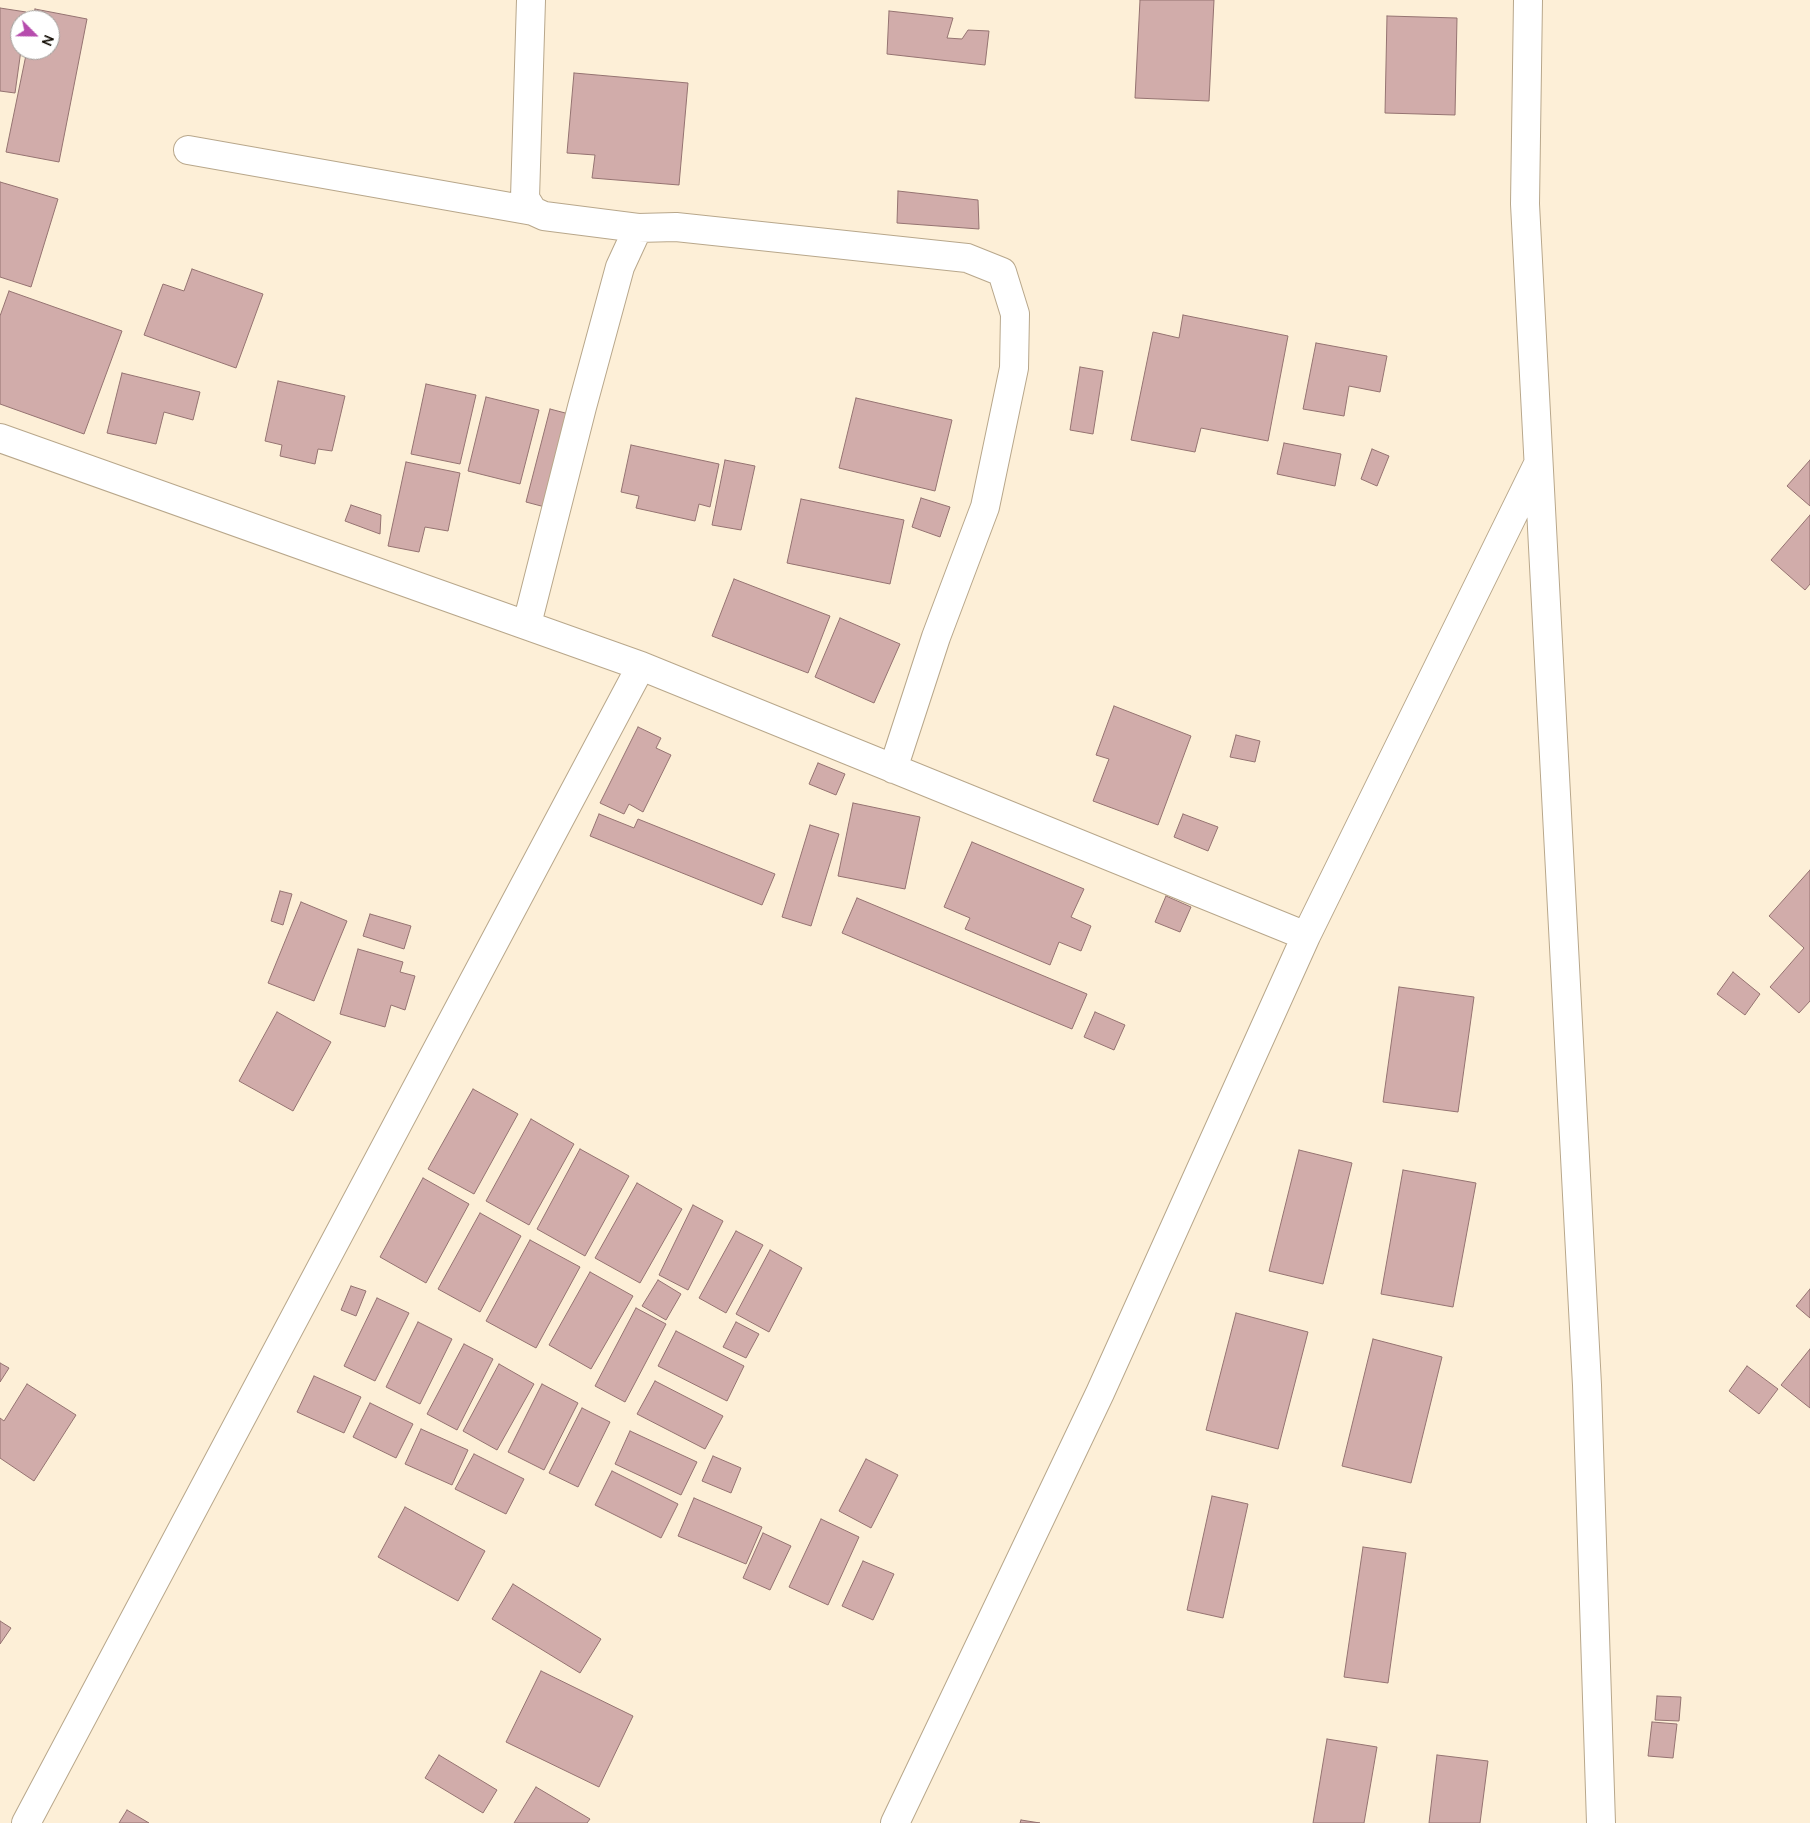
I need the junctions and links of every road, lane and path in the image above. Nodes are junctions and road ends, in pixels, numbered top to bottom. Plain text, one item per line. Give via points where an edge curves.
1 (531, 0) edge
2 (1528, 0) edge
3 (188, 150) dead end
4 (533, 211) junction
5 (638, 228) junction
6 (0, 438) edge
7 (1539, 464) junction
8 (528, 624) junction
9 (641, 666) junction
10 (893, 769) junction
11 (1306, 936) junction
12 (26, 1823) edge
13 (895, 1823) edge
14 (1601, 1823) edge

1 - 4 street via 525,198
2 - 7 street via 1525,204
3 - 4 street
4 - 5 street via 544,216
5 - 8 street via 620,267
5 - 10 street via 676,228 967,258 1002,272 1015,314 1014,368 985,507 936,637
6 - 8 street
7 - 11 street
7 - 14 street via 1588,1385
8 - 9 street
9 - 10 street
9 - 12 street
10 - 11 street
11 - 13 street via 1100,1393

